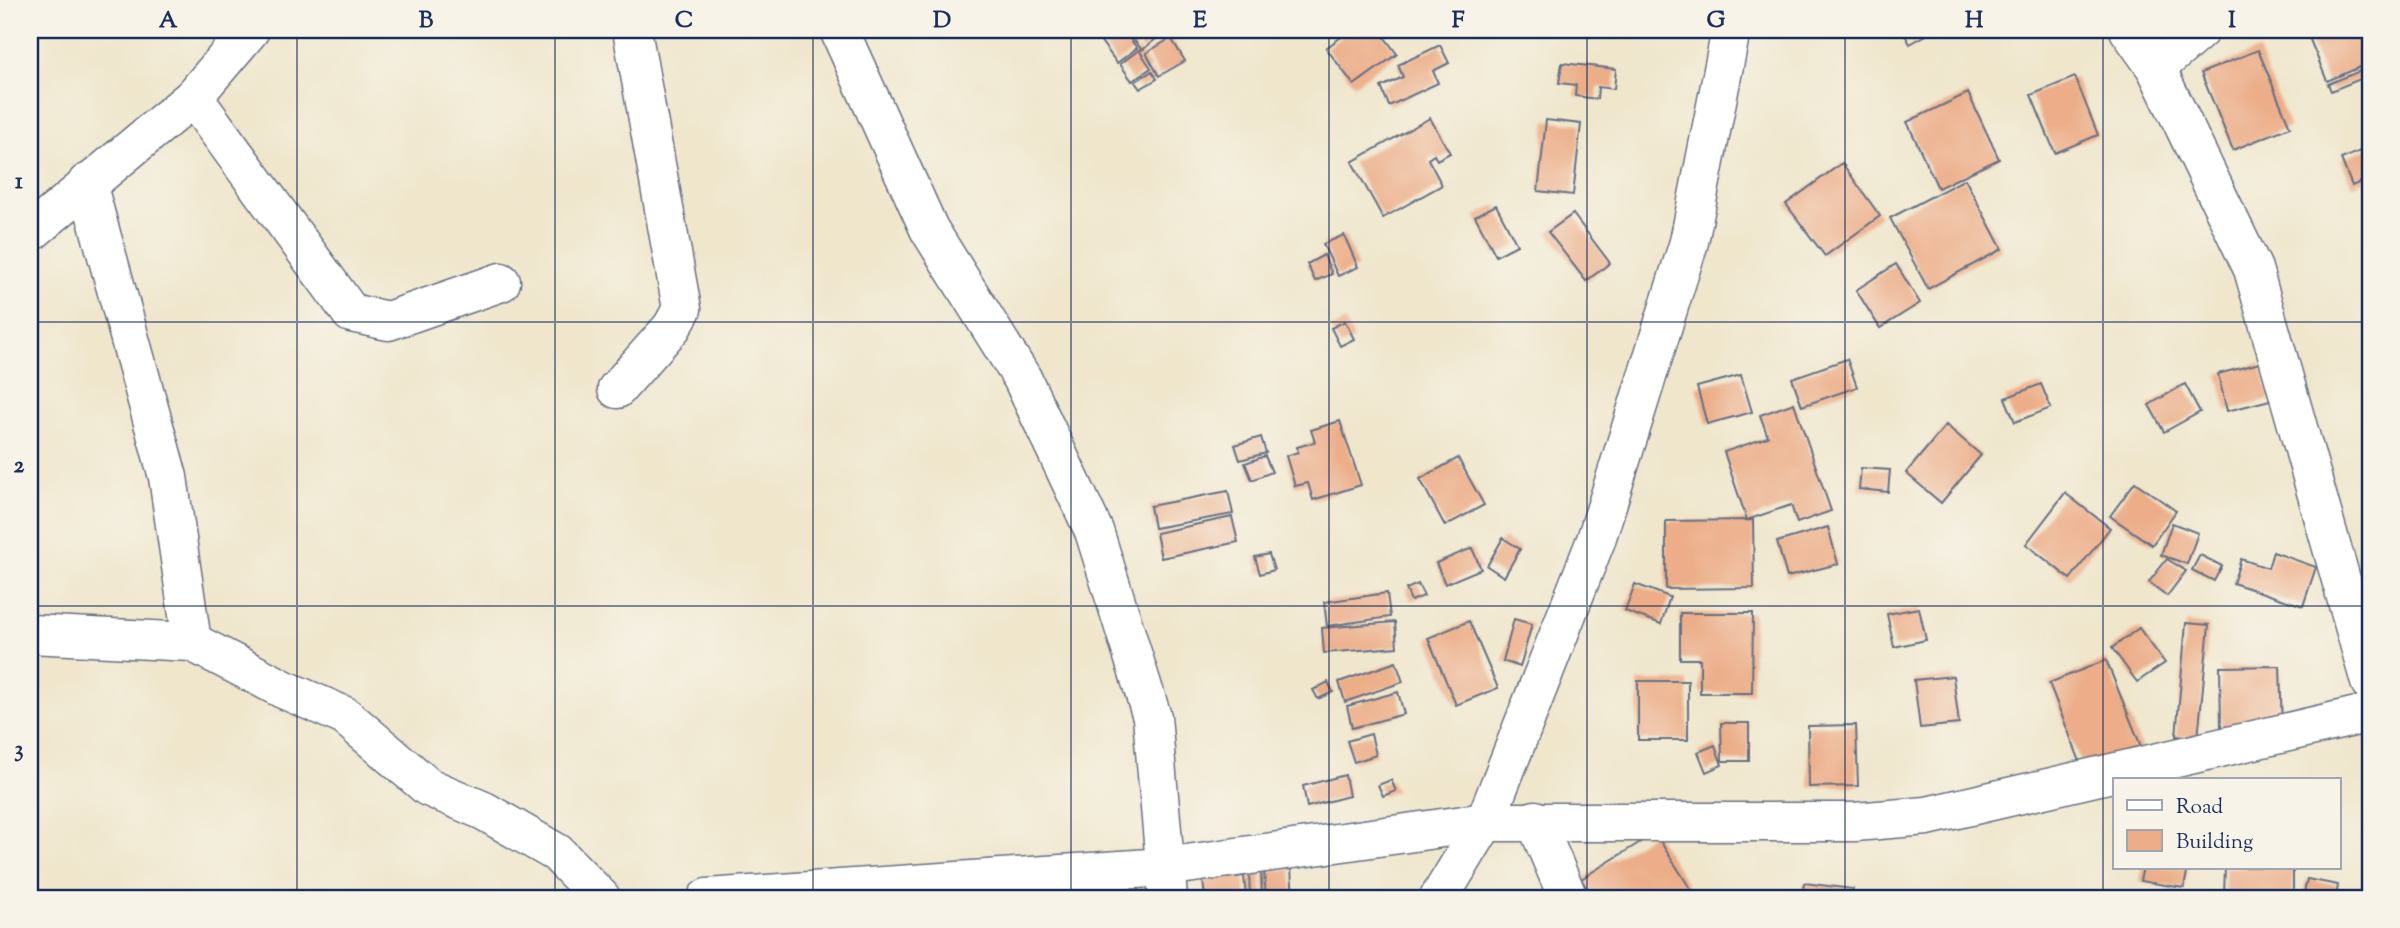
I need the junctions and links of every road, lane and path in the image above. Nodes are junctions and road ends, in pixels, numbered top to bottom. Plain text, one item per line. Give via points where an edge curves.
1 (250, 30) edge
2 (632, 30) edge
3 (839, 30) edge
4 (1731, 30) edge
5 (2129, 30) edge
6 (2200, 30) edge
7 (2156, 68) junction
8 (193, 97) junction
9 (87, 183) junction
10 (30, 233) edge
11 (501, 282) dead end
12 (617, 389) dead end
13 (30, 634) edge
14 (192, 642) junction
15 (2370, 682) edge
16 (2370, 713) edge
17 (1535, 820) junction
18 (1485, 822) junction
19 (1166, 883) edge
20 (601, 898) edge
21 (707, 898) edge
22 (1439, 898) edge
23 (1569, 898) edge

1 - 8 street
2 - 12 street via 682,309 672,327
3 - 19 street via 929,229 1022,378 1094,531 1152,717
4 - 18 street via 1689,243 1596,540
5 - 7 street
6 - 7 street
7 - 15 street via 2253,269
8 - 9 street
8 - 11 street via 351,313 388,321
9 - 10 street
9 - 14 street via 168,477
13 - 14 street
14 - 20 street via 345,716 428,787 484,811 556,853
16 - 17 street via 1927,816 1854,822
17 - 18 street
17 - 23 street
18 - 19 street
18 - 22 street
19 - 21 street

